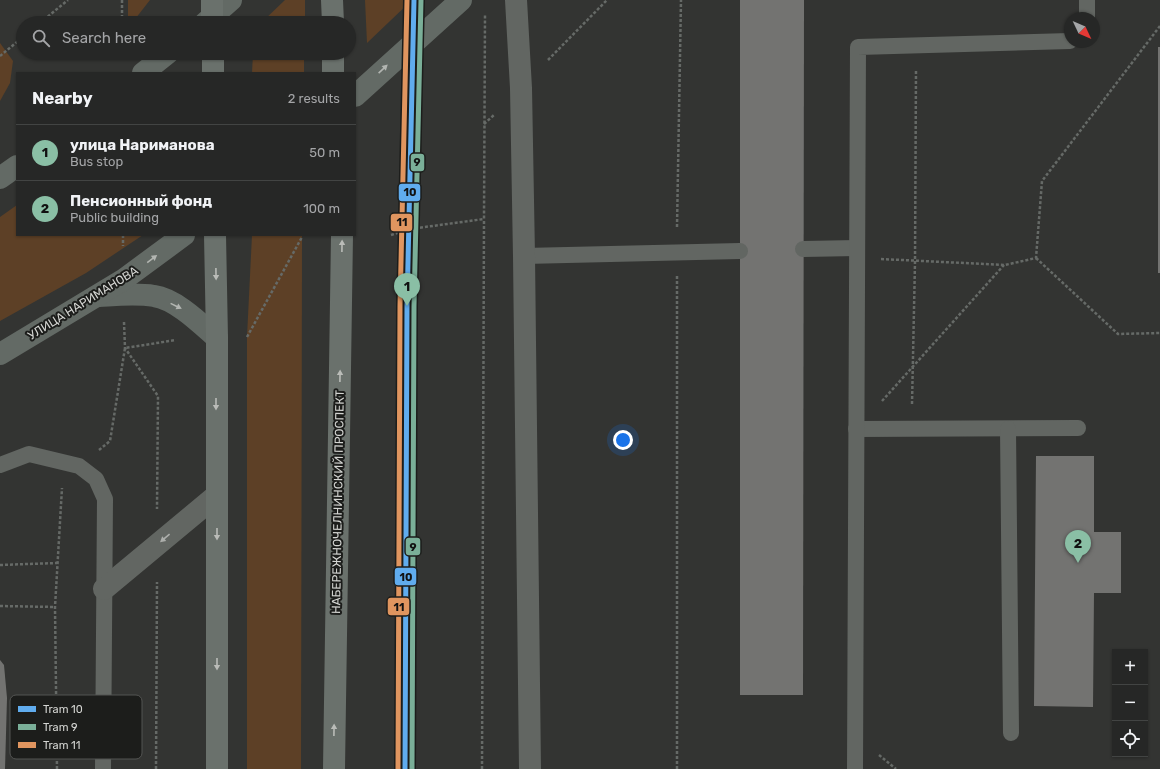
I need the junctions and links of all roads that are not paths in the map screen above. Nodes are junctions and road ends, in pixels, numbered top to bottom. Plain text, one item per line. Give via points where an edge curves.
1 (232, 0) edge
2 (332, 0) edge
3 (461, 0) edge
4 (516, 0) edge
5 (1087, 0) edge
6 (1087, 12) edge
7 (210, 16) edge
8 (333, 16) edge
9 (1064, 40) edge
10 (159, 60) edge
11 (213, 60) edge
12 (333, 60) edge
13 (144, 72) edge
14 (213, 72) edge
15 (333, 72) edge
16 (356, 95) edge
17 (16, 167) edge
18 (0, 178) edge
19 (183, 236) edge
20 (215, 236) edge
21 (342, 236) edge
22 (803, 249) dead end
23 (740, 251) dead end
24 (857, 253) junction
25 (524, 256) junction
26 (98, 296) junction
27 (217, 338) junction
28 (0, 354) edge
29 (1078, 428) dead end
30 (856, 429) junction
31 (1008, 429) junction
32 (0, 465) edge
33 (217, 495) junction
34 (104, 589) junction
35 (103, 695) edge
36 (1011, 733) dead end
37 (103, 759) edge
38 (103, 769) edge
39 (217, 769) edge
40 (334, 769) edge
41 (530, 769) edge
42 (855, 769) edge

1 - 7 main road
2 - 8 main road
16 -> 3 main road
4 - 25 street via 521,88
5 - 6 lane
9 - 24 lane via 858,47
10 - 13 main road
11 - 14 main road
12 - 15 main road
17 - 18 main road
26 -> 19 main road, УЛИЦА НАРИМАНОВА
20 -> 27 main road
40 -> 21 main road, НАБЕРЕЖНОЧЕЛНИНСКИЙ ПРОСПЕКТ
22 - 24 lane
23 - 25 lane
24 - 30 lane
25 - 41 street
26 -> 27 main road via 156,296 186,310
26 - 28 main road, УЛИЦА НАРИМАНОВА
27 -> 33 main road
29 - 31 lane
30 - 31 lane
30 - 42 lane
31 - 36 lane
32 - 34 lane via 29,454 79,466 96,478 104,499
33 -> 34 street
33 -> 39 main road
34 - 35 lane
37 - 38 lane

